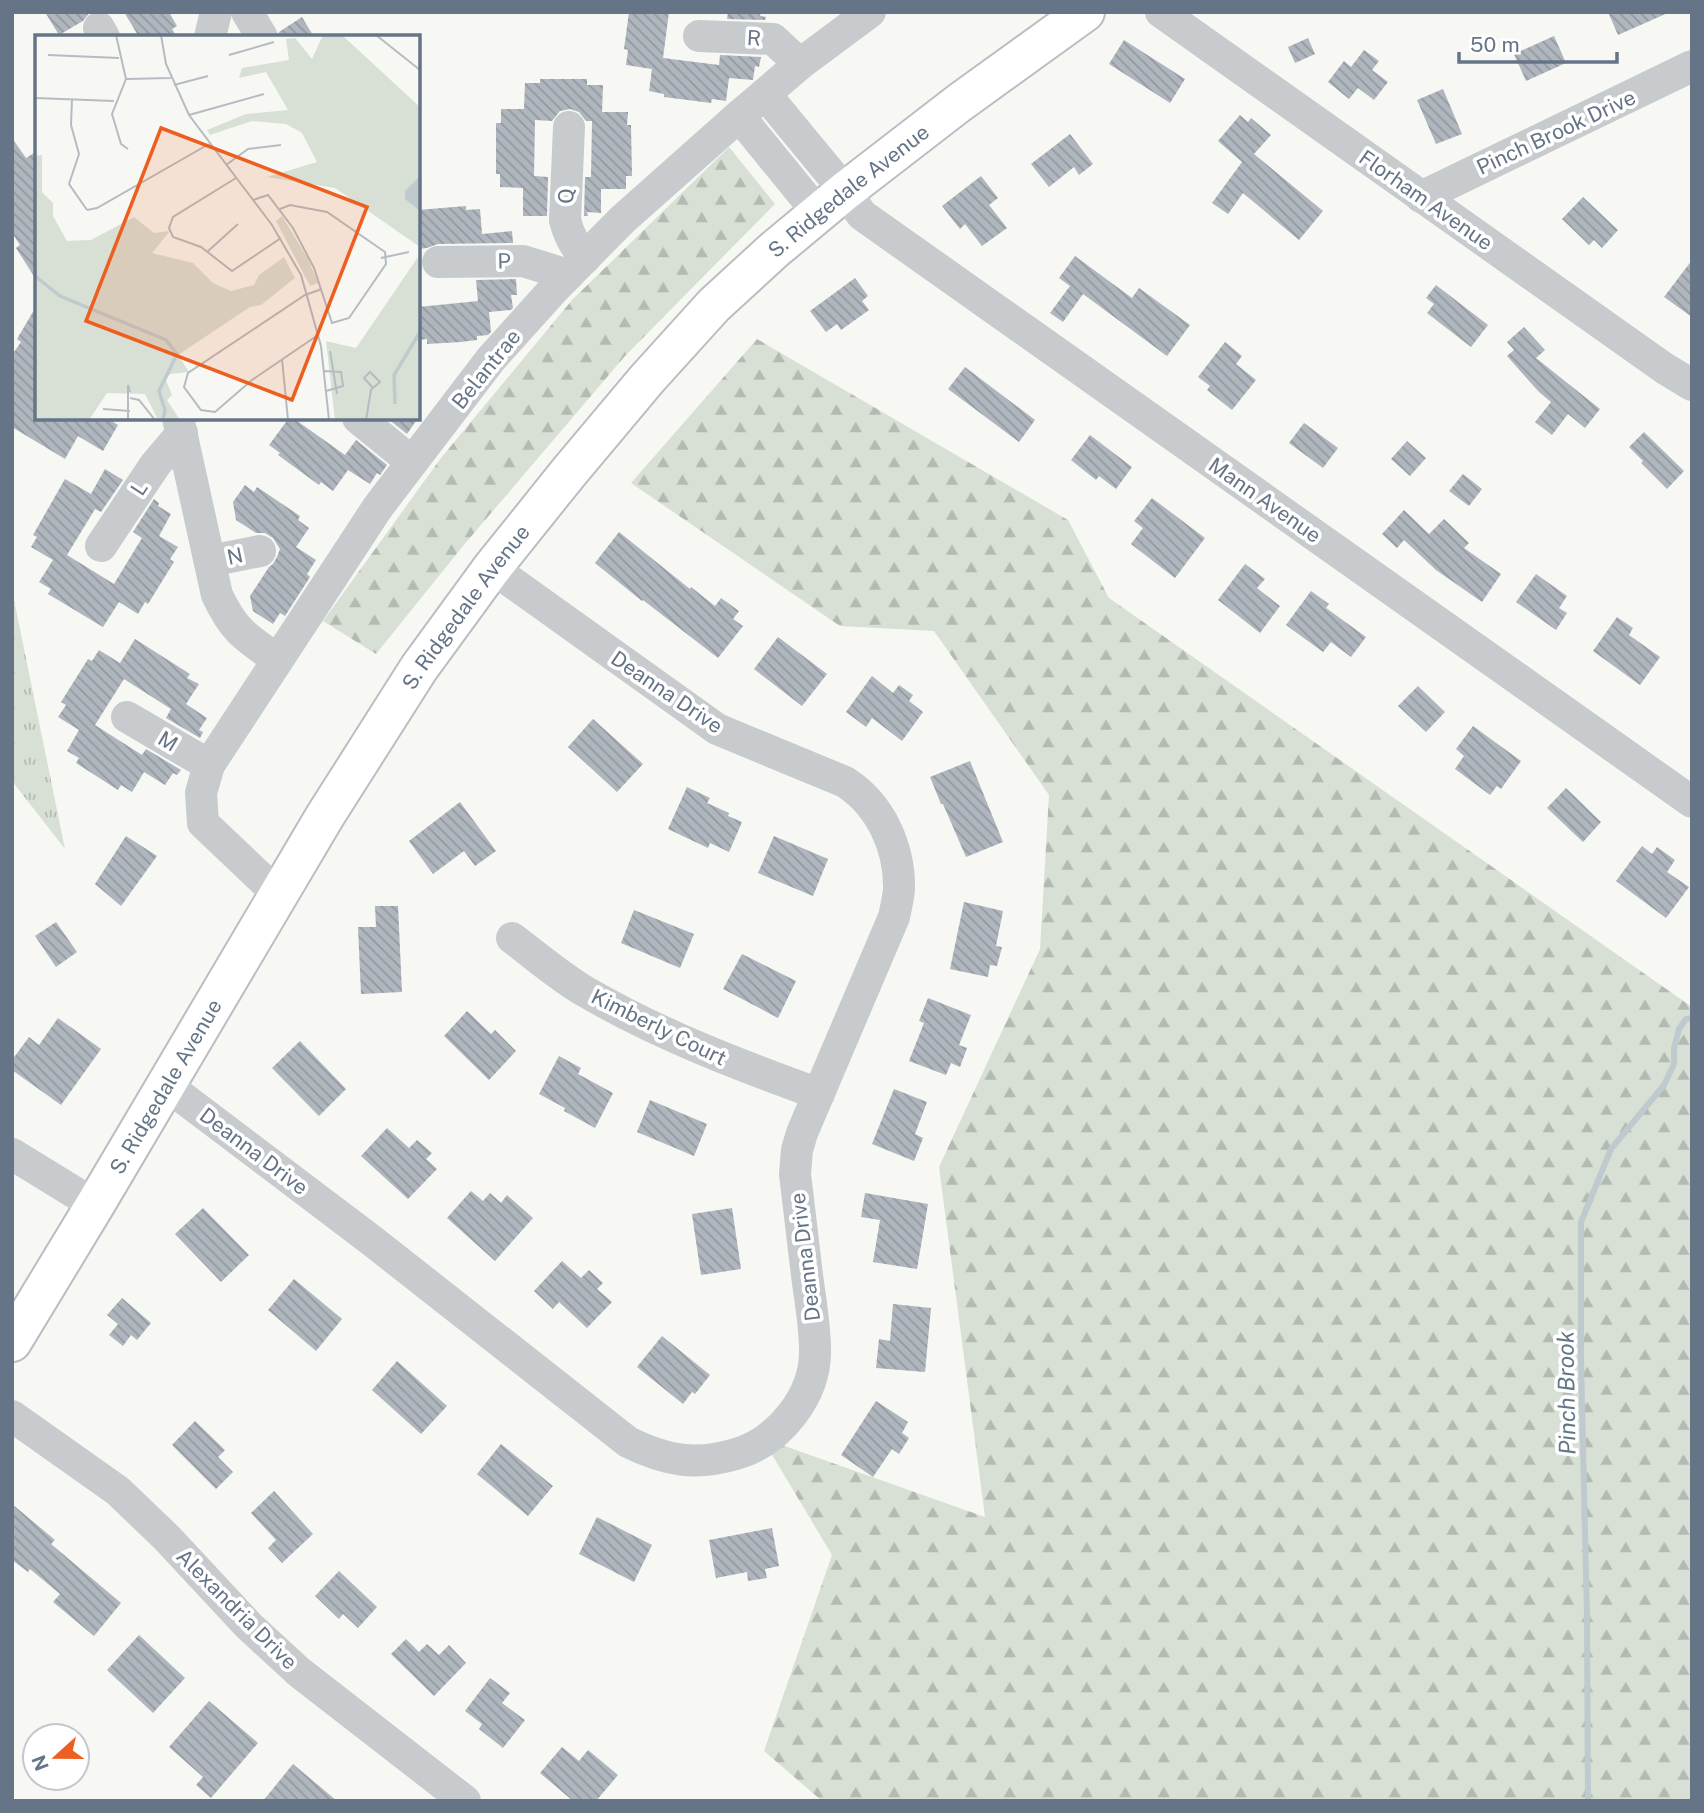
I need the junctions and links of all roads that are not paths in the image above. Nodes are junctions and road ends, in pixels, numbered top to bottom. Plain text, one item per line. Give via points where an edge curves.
1 (216, 12) edge
2 (247, 12) edge
3 (870, 12) edge
4 (1085, 12) edge
5 (1161, 12) edge
6 (844, 22) edge
7 (210, 35) edge
8 (261, 35) edge
9 (699, 36) dead end
10 (800, 64) junction
11 (1692, 66) edge
12 (765, 94) junction
13 (739, 116) junction
14 (569, 127) dead end
15 (1421, 197) junction
16 (831, 202) junction
17 (438, 262) dead end
18 (577, 267) junction
19 (1692, 386) edge
20 (360, 420) edge
21 (180, 426) edge
22 (412, 462) junction
23 (101, 547) dead end
24 (260, 551) dead end
25 (210, 561) junction
26 (492, 568) junction
27 (277, 659) junction
28 (127, 717) dead end
29 (209, 765) junction
30 (1692, 802) edge
31 (280, 893) junction
32 (512, 938) dead end
33 (166, 1085) junction
34 (818, 1094) junction
35 (12, 1154) edge
36 (95, 1205) junction
37 (12, 1342) edge
38 (12, 1416) edge
39 (465, 1801) edge

1 - 7 street
2 - 8 street
3 - 6 street, Belantrae
4 - 16 main road, S. Ridgedale Avenue
5 - 15 street, Florham Avenue
6 - 10 street, Belantrae
9 - 10 street, R via 773,39
10 - 12 street, Belantrae
11 - 15 street, Pinch Brook Drive
12 - 13 street, Belantrae
12 - 16 street
13 - 16 street
13 - 18 street, Belantrae via 622,220
14 - 18 street, Q via 565,220
15 - 19 street, Florham Avenue
16 - 26 main road, S. Ridgedale Avenue via 714,305 638,389
16 - 30 street, Mann Avenue via 862,215
17 - 18 street, P via 523,261
18 - 22 street, Belantrae via 491,359
20 - 22 street
21 - 23 street, L
21 - 25 street
22 - 27 street, Belantrae
24 - 25 street, N
25 - 27 street via 227,616 242,635
26 - 31 main road, S. Ridgedale Avenue via 419,668
26 - 34 street, Deanna Drive via 717,729 845,782 879,815 894,845 898,869 894,917
27 - 29 street, Belantrae
28 - 29 street, M
29 - 31 street, Belantrae via 201,793 203,823
31 - 33 main road, S. Ridgedale Avenue
32 - 34 street, Kimberly Court via 584,990 638,1020 712,1055
33 - 34 street, Deanna Drive via 628,1442 673,1460 697,1462 721,1459 769,1437 787,1421 809,1384 815,1349 795,1174 797,1150
33 - 36 main road, S. Ridgedale Avenue
35 - 36 street
36 - 37 main road, S. Ridgedale Avenue
38 - 39 street, Alexandria Drive via 118,1491 299,1672

